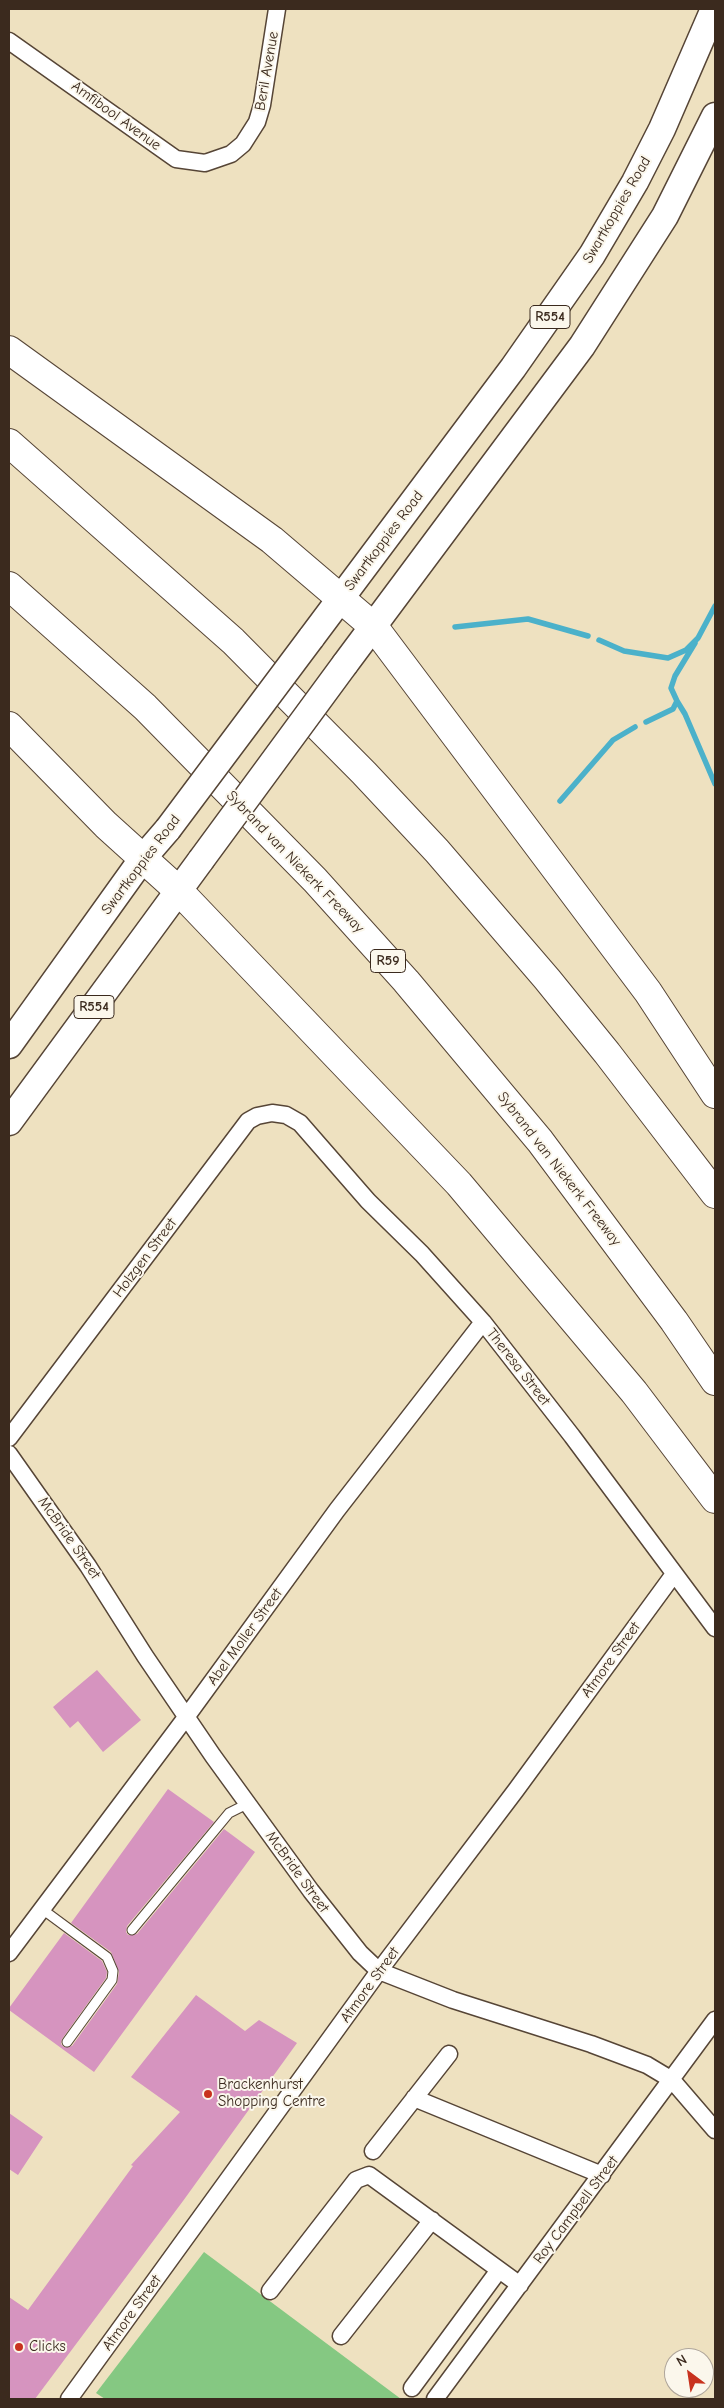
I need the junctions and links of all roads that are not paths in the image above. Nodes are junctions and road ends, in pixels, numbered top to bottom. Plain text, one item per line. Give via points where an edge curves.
1 (277, 9) edge
2 (714, 9) edge
3 (9, 41) edge
4 (715, 116) edge
5 (231, 154) joint
6 (9, 350) edge
7 (9, 443) edge
8 (9, 586) edge
9 (341, 599) junction
10 (374, 627) junction
11 (9, 726) edge
12 (143, 858) junction
13 (179, 891) junction
14 (9, 1045) edge
15 (715, 1094) edge
16 (9, 1122) edge
17 (300, 1124) joint
18 (715, 1194) edge
19 (483, 1322) junction
20 (715, 1381) edge
21 (9, 1438) edge
22 (9, 1454) edge
23 (715, 1499) edge
24 (674, 1574) junction
25 (715, 1628) edge
26 (187, 1716) junction
27 (248, 1804) junction
28 (42, 1909) junction
29 (132, 1930) dead end
30 (9, 1953) edge
31 (379, 1971) junction
32 (715, 2020) edge
33 (67, 2042) dead end
34 (449, 2054) dead end
35 (672, 2080) junction
36 (414, 2098) junction
37 (715, 2130) edge
38 (373, 2151) dead end
39 (602, 2175) junction
40 (432, 2220) junction
41 (500, 2270) junction
42 (520, 2285) junction
43 (270, 2291) dead end
44 (341, 2336) dead end
45 (412, 2388) dead end
46 (69, 2399) edge
47 (435, 2399) edge

1 - 5 street, Beril Avenue via 257,122 243,144
2 - 9 main road, Swartkoppies Road / R554 via 662,129 592,255 513,368
3 - 5 street, Amfibool Avenue via 176,159 205,163
4 - 10 main road, R554 via 665,216 582,346
6 - 9 highway via 272,540
7 - 18 highway via 233,641 371,780 541,972
8 - 20 highway, Sybrand van Niekerk Freeway / R59 via 145,707 315,880 400,975 540,1141
9 - 10 highway
9 - 12 main road, Swartkoppies Road / R554, bridge
10 - 13 main road, R554, bridge
10 - 15 highway via 648,992
11 - 12 highway
12 - 13 highway
12 - 14 main road, Swartkoppies Road / R554
13 - 16 main road, R554
13 - 23 highway via 492,1222 634,1392
17 - 19 street, Theresa Street
17 - 21 street, Holzgen Street via 286,1115 272,1113 248,1121
19 - 24 street, Theresa Street
19 - 26 street, Abel Moller Street via 337,1510
22 - 26 street, McBride Street via 62,1527
24 - 25 street, Theresa Street
24 - 31 street, Atmore Street
26 - 27 street, McBride Street
26 - 28 street, Abel Moller Street
27 - 29 lane via 229,1813
27 - 31 street, McBride Street via 338,1927
28 - 30 street, Abel Moller Street
28 - 33 lane via 108,1958 113,1971 112,1980
31 - 35 street, McBride Street via 453,2000 591,2044 647,2065
31 - 46 street, Atmore Street
32 - 35 street, Roy Campbell Street
34 - 36 street
35 - 37 street, McBride Street
35 - 39 street, Roy Campbell Street
36 - 38 street
36 - 39 street
39 - 42 street, Roy Campbell Street
40 - 41 street
40 - 43 street via 375,2178 362,2176
40 - 44 street
41 - 42 street
41 - 45 street
42 - 47 street, Roy Campbell Street

